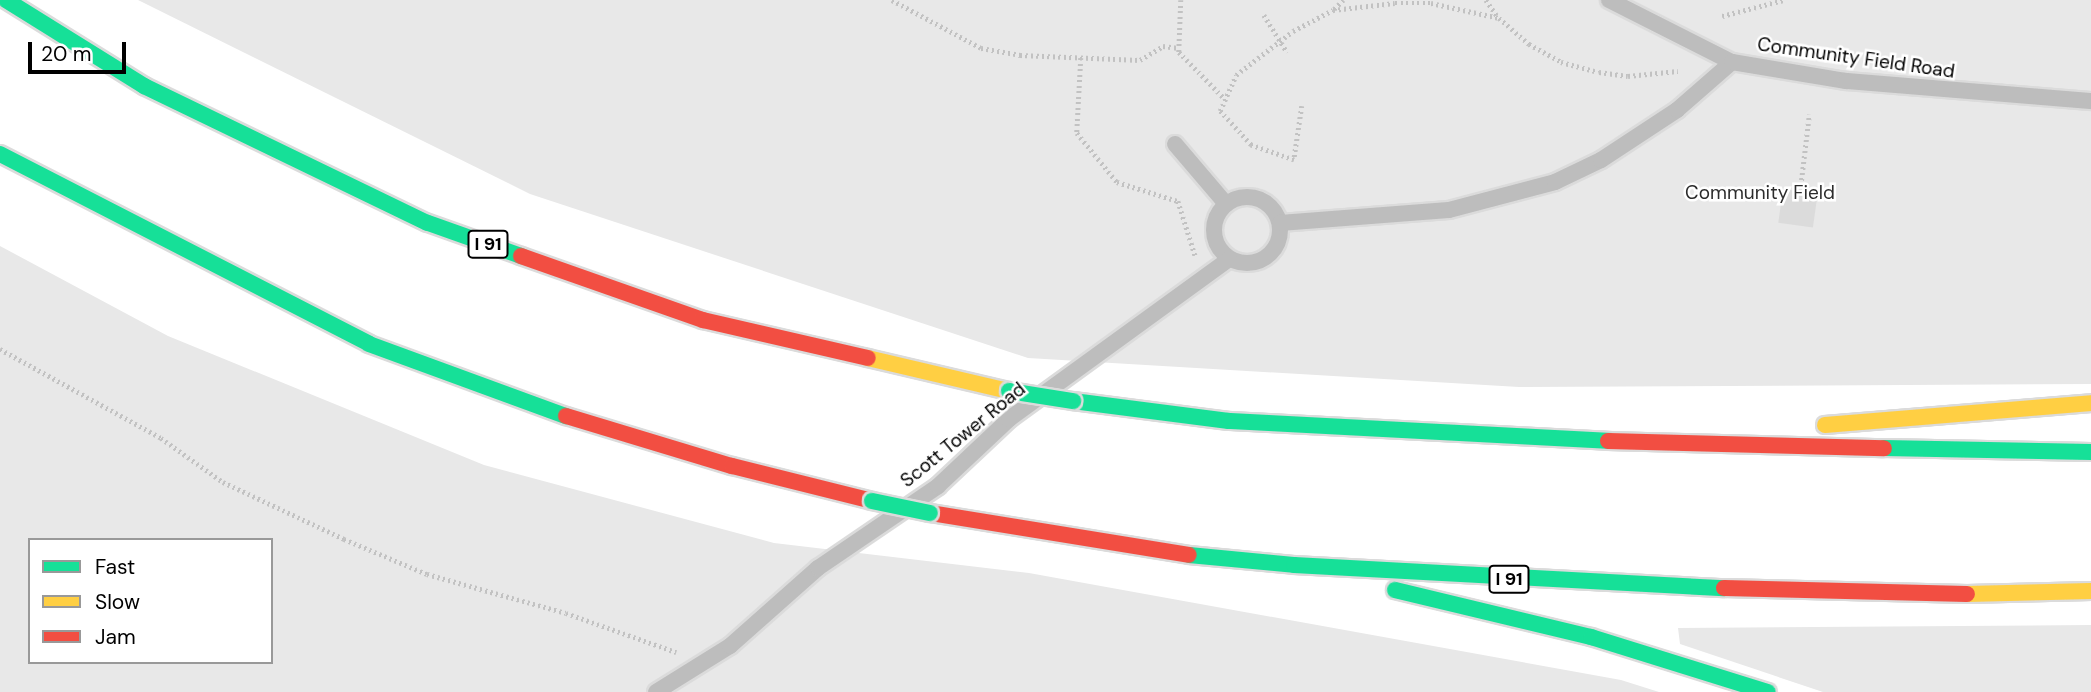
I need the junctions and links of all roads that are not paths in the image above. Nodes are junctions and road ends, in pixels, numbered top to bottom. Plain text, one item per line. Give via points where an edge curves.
1 (6, 0) edge
2 (1609, 0) edge
3 (1732, 62) junction
4 (2091, 102) edge
5 (1175, 144) dead end
6 (0, 154) edge
7 (1226, 204) junction
8 (1280, 223) junction
9 (1229, 259) junction
10 (2091, 403) edge
11 (1620, 442) junction
12 (2091, 452) edge
13 (1294, 565) junction
14 (2091, 591) edge
15 (656, 692) edge
16 (1768, 692) edge

1 - 11 highway, I 91, bridge via 144,86 428,222 703,320 1009,391 1229,422
2 - 3 lane
3 - 4 lane, Community Field Road via 1910,88
3 - 8 lane, Community Field Road via 1677,110 1601,160 1555,182 1449,210
5 - 7 lane
6 - 13 highway, I 91, bridge via 369,344 577,420 732,466 930,513 1184,554
7 - 8 lane via 1251,196 1275,211
7 - 9 lane via 1213,226 1220,250
8 - 9 lane via 1275,250 1264,259 1253,264
9 - 15 lane, Scott Tower Road via 1009,419 938,486 818,568 730,646
10 - 11 highway
11 - 12 highway, I 91
13 - 14 highway, I 91 via 1609,585 1928,594
13 - 16 highway via 1591,637

